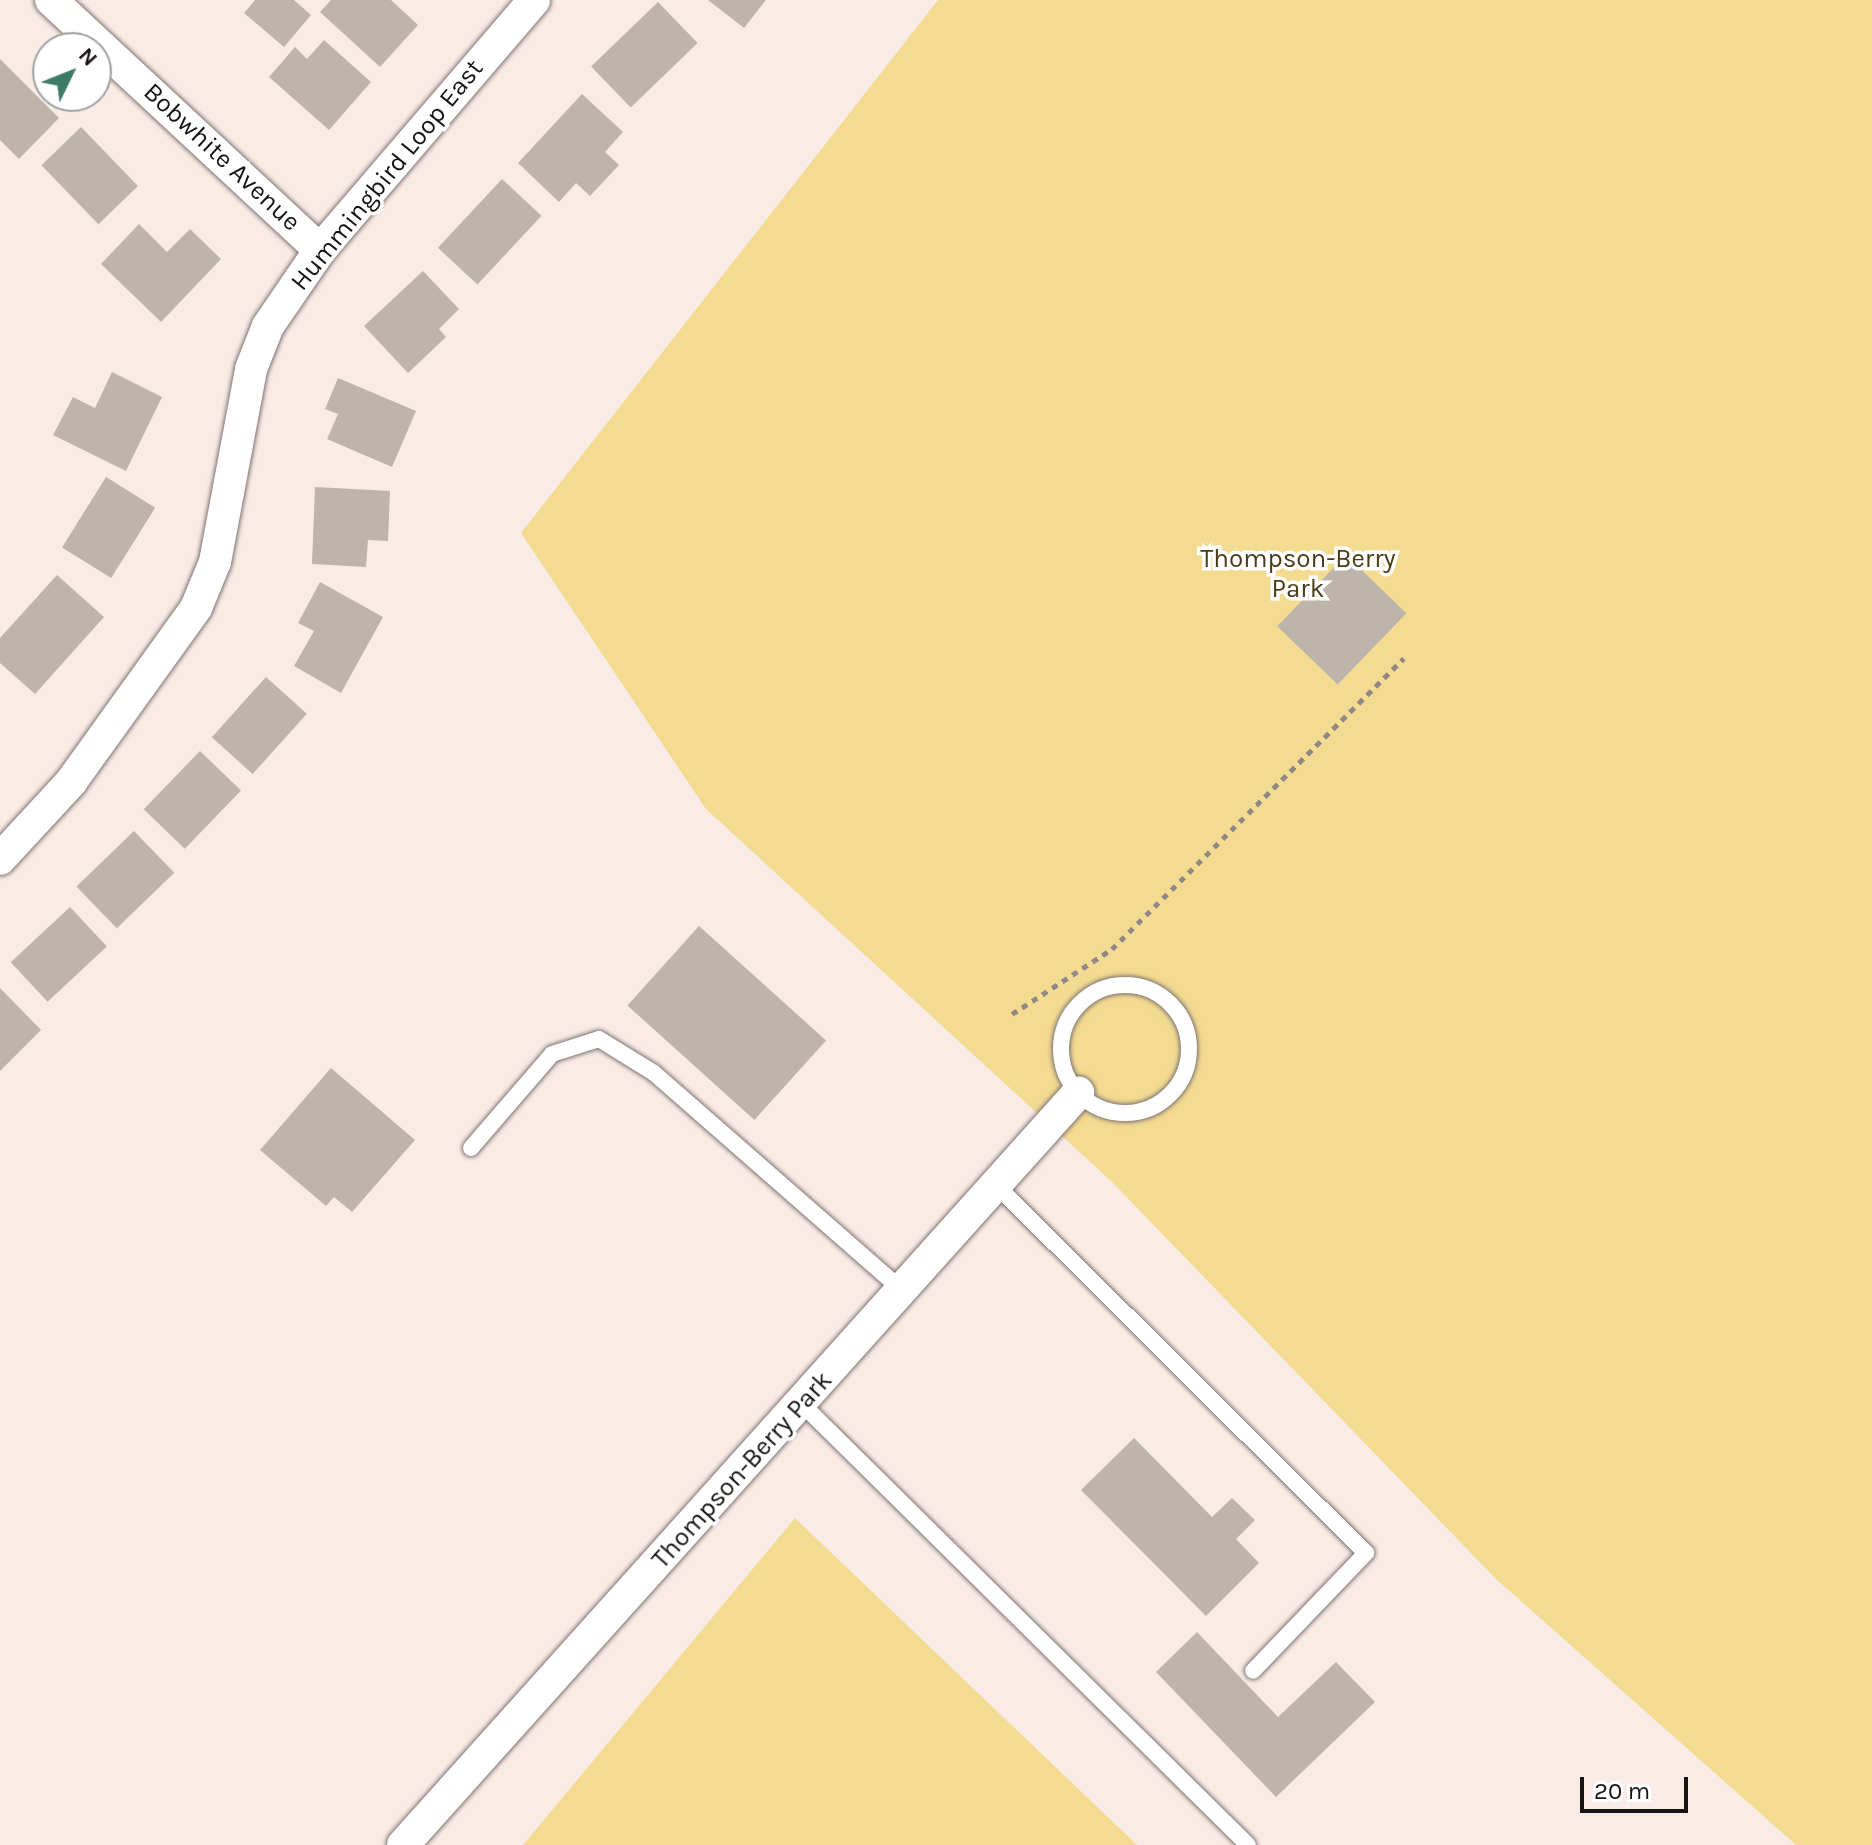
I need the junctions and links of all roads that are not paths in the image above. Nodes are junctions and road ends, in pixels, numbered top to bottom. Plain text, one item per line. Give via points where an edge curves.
1 (51, 0) edge
2 (534, 0) edge
3 (320, 250) junction
4 (0, 859) edge
5 (1078, 1093) junction
6 (471, 1148) dead end
7 (995, 1184) junction
8 (902, 1290) junction
9 (802, 1404) junction
10 (1253, 1671) dead end
11 (403, 1845) edge
12 (1248, 1845) edge

1 - 3 street, Bobwhite Avenue
2 - 3 street, Hummingbird Loop East
3 - 4 street, Hummingbird Loop East via 268,326 251,369 215,562 196,608 71,782
5 - 5 lane via 1060,1052 1063,1030 1090,995 1133,986 1173,1006 1184,1022 1189,1062 1170,1097 1152,1108 1113,1113
5 - 7 street, Thompson-Berry Park
6 - 8 lane via 552,1054 599,1039 654,1073
7 - 8 street, Thompson-Berry Park
7 - 10 lane via 1366,1553
8 - 9 street, Thompson-Berry Park
9 - 11 street, Thompson-Berry Park
9 - 12 lane

